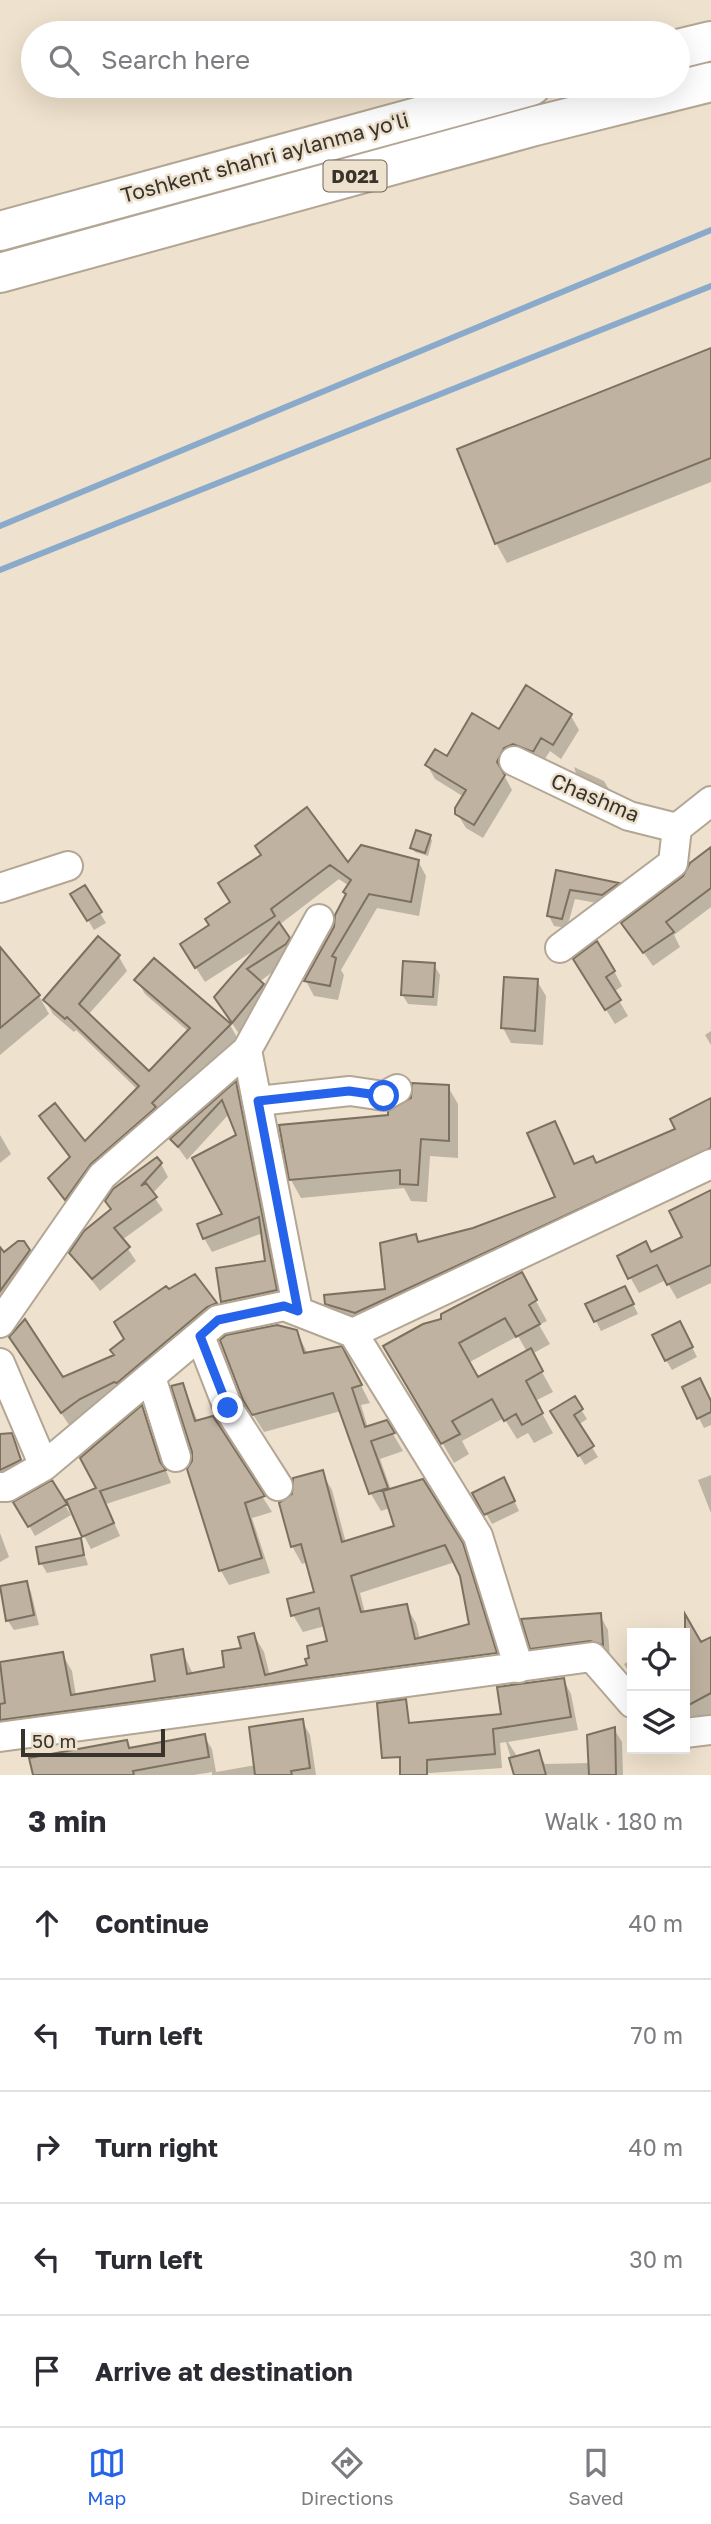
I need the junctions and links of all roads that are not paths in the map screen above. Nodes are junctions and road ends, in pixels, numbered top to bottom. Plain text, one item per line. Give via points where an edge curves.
1 (711, 41) edge
2 (690, 47) edge
3 (711, 82) edge
4 (690, 88) edge
5 (487, 98) edge
6 (651, 98) edge
7 (224, 170) junction
8 (234, 209) junction
9 (0, 231) edge
10 (0, 273) edge
11 (514, 761) dead end
12 (711, 801) edge
13 (677, 828) junction
14 (68, 866) dead end
15 (0, 888) edge
16 (320, 919) dead end
17 (560, 948) dead end
18 (247, 1050) junction
19 (397, 1088) dead end
20 (258, 1101) junction
21 (711, 1164) edge
22 (298, 1311) junction
23 (0, 1323) edge
24 (354, 1334) junction
25 (200, 1336) junction
26 (0, 1363) edge
27 (151, 1377) junction
28 (176, 1457) dead end
29 (44, 1465) junction
30 (278, 1486) dead end
31 (0, 1487) edge
32 (519, 1668) junction
33 (627, 1697) edge
34 (711, 1730) edge
35 (690, 1732) edge
36 (0, 1737) edge

1 - 2 highway
3 - 4 highway, Toshkent shahri aylanma yoʻli / D021
5 - 7 highway, Toshkent shahri aylanma yoʻli / D021
6 - 8 highway, Toshkent shahri aylanma yoʻli / D021
7 - 8 highway via 219,191
7 - 9 highway, Toshkent shahri aylanma yoʻli / D021
8 - 10 highway, Toshkent shahri aylanma yoʻli / D021
11 - 13 street, Chashma via 629,816
12 - 13 street
13 - 17 street via 673,863
14 - 15 street
16 - 18 street
18 - 20 street
18 - 23 street via 102,1176
19 - 20 street via 384,1096 349,1091
20 - 22 street
21 - 24 street
22 - 24 street
22 - 25 street via 284,1306 218,1320
24 - 32 street via 478,1536
25 - 27 street
25 - 30 street via 228,1408
26 - 29 street
27 - 28 street
27 - 29 street
29 - 31 street
32 - 33 street via 592,1657
32 - 36 street
34 - 35 street

